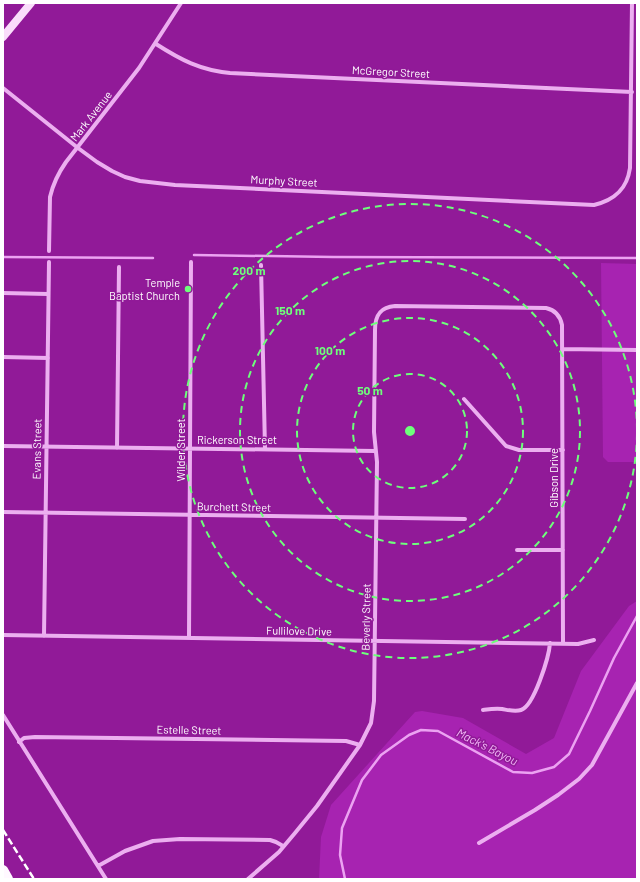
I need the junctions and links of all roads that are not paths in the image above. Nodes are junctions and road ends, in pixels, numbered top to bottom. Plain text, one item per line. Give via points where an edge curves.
1 (30, 3) edge
2 (181, 3) edge
3 (632, 3) edge
4 (3, 37) edge
5 (156, 44) junction
6 (3, 88) edge
7 (632, 92) junction
8 (78, 148) junction
9 (49, 251) dead end
10 (49, 262) dead end
11 (191, 262) dead end
12 (261, 266) dead end
13 (119, 267) dead end
14 (3, 294) edge
15 (48, 294) junction
16 (557, 314) joint
17 (562, 350) junction
18 (637, 350) edge
19 (3, 357) edge
20 (48, 358) junction
21 (464, 399) dead end
22 (3, 446) edge
23 (46, 446) junction
24 (118, 448) junction
25 (190, 449) junction
26 (265, 449) junction
27 (563, 450) junction
28 (375, 451) junction
29 (3, 512) edge
30 (46, 513) junction
31 (190, 515) junction
32 (376, 518) junction
33 (465, 519) dead end
34 (516, 550) dead end
35 (563, 550) junction
36 (3, 636) edge
37 (44, 636) junction
38 (189, 638) junction
39 (374, 640) junction
40 (594, 640) dead end
41 (550, 643) junction
42 (563, 643) junction
43 (637, 683) edge
44 (484, 710) dead end
45 (3, 716) edge
46 (19, 742) junction
47 (360, 745) junction
48 (479, 843) dead end
49 (284, 846) junction
50 (98, 866) junction
51 (3, 870) edge
52 (8, 879) edge
53 (106, 879) edge
54 (248, 879) edge

1 - 4 main road
2 - 5 street, Mark Avenue
3 - 7 street
5 - 7 street, McGregor Street via 188,63 222,72
5 - 8 street, Mark Avenue
6 - 8 street, Murphy Street
7 - 8 street, Murphy Street via 629,175 620,192 607,201 594,204 156,183 119,174
8 - 9 street, Mark Avenue via 62,168 51,190
10 - 15 street, Evans Street
11 - 25 street, Wilder Street
12 - 26 street
13 - 24 street
14 - 15 street
15 - 20 street, Evans Street
16 - 17 street, Gibson Drive via 562,325
16 - 28 street, Beverly Street via 546,308 395,306 387,307 380,312 375,324
17 - 18 street
17 - 27 street, Gibson Drive
19 - 20 street
20 - 23 street, Evans Street
21 - 27 street via 506,446 519,450
22 - 23 street, Rickerson Street
23 - 24 street, Rickerson Street
23 - 30 street, Evans Street
24 - 25 street, Rickerson Street
25 - 26 street, Rickerson Street
25 - 31 street, Wilder Street
26 - 28 street, Rickerson Street
27 - 35 street, Gibson Drive
28 - 32 street, Beverly Street
29 - 30 street, Burchett Street
30 - 31 street, Burchett Street
30 - 37 street, Evans Street
31 - 32 street, Burchett Street
31 - 38 street, Wilder Street
32 - 33 street, Burchett Street
32 - 39 street, Beverly Street
34 - 35 street
35 - 42 street, Gibson Drive
36 - 37 street, Fullilove Drive
37 - 38 street, Fullilove Drive
38 - 39 street, Fullilove Drive
39 - 41 street, Fullilove Drive
39 - 47 street, Beverly Street via 373,716
40 - 42 street, Fullilove Drive
41 - 42 street, Fullilove Drive
41 - 44 street via 547,660 532,699 526,707 515,711
43 - 48 street via 592,765 558,795
45 - 46 street
46 - 47 street, Estelle Street via 24,738 35,737 346,741
46 - 50 street
47 - 49 street, Beverly Street via 317,806
49 - 50 street via 270,840 157,841 125,851
49 - 54 street, Beverly Street
50 - 53 street
51 - 52 main road

